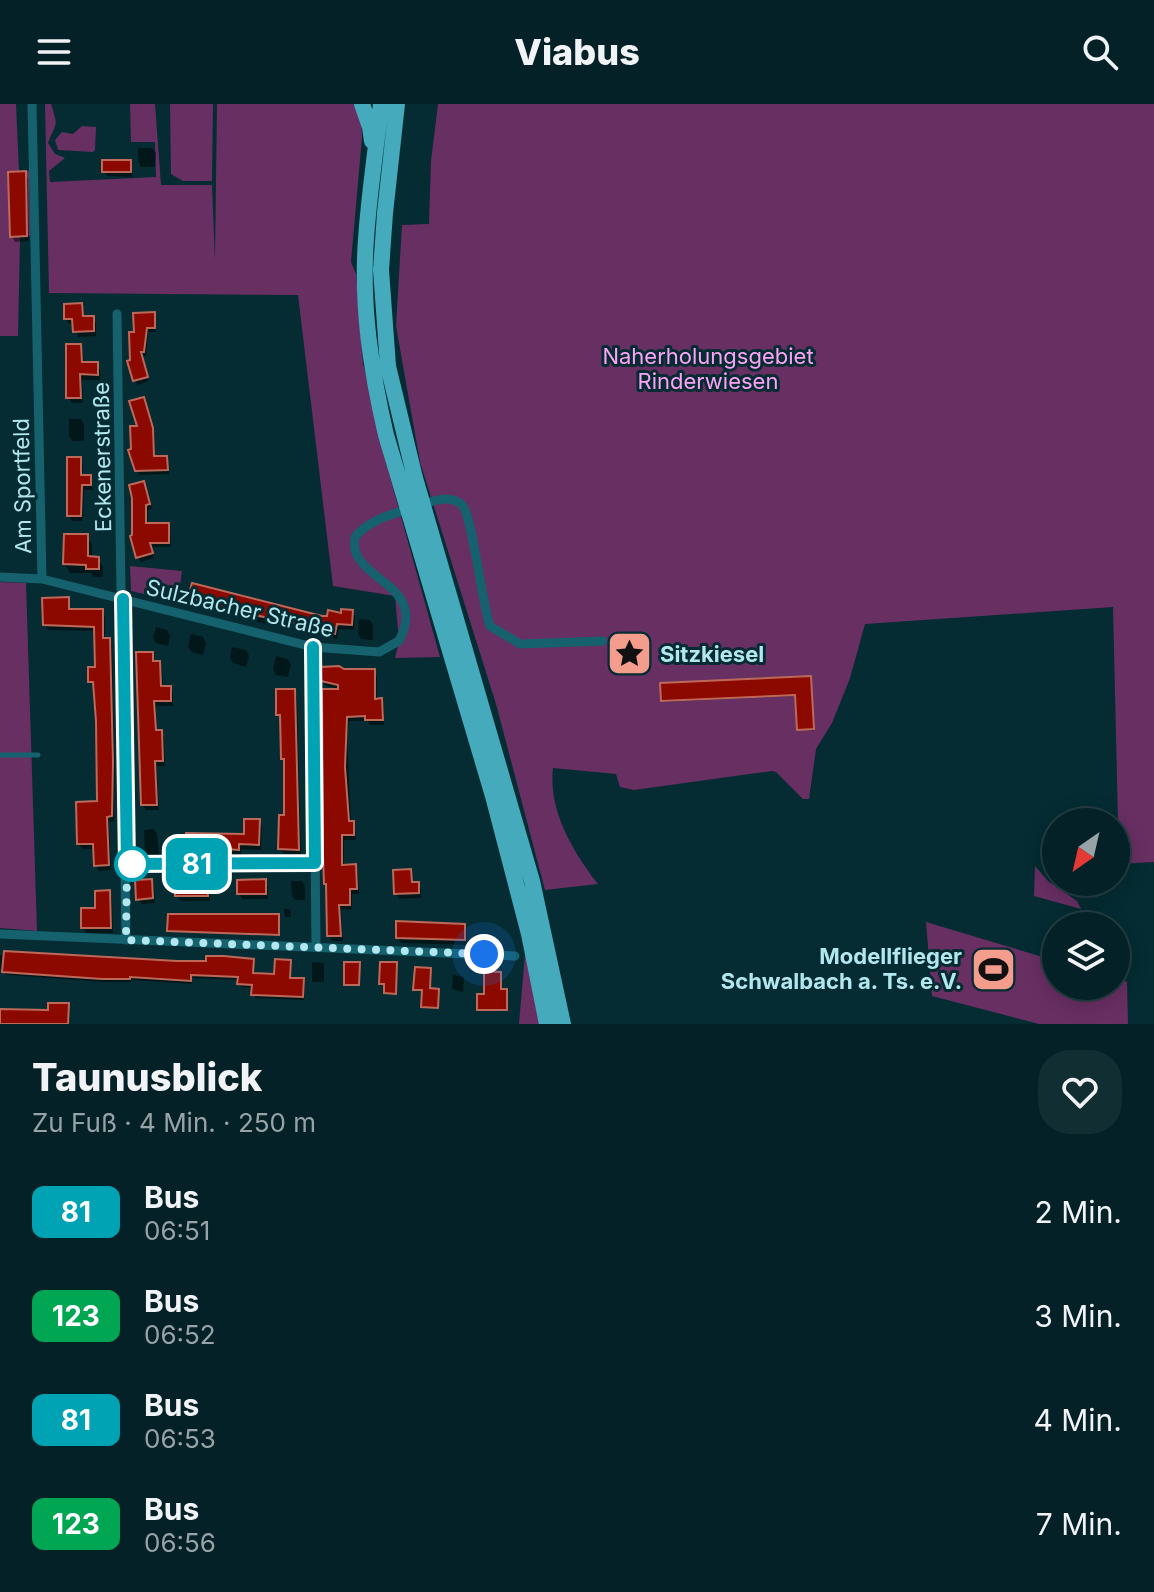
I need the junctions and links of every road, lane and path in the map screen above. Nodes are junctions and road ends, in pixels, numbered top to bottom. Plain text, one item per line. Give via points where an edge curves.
1 (32, 104) edge
2 (362, 104) edge
3 (381, 104) edge
4 (397, 109) edge
5 (374, 163) junction
6 (117, 314) dead end
7 (0, 577) edge
8 (42, 579) junction
9 (123, 599) junction
10 (603, 641) dead end
11 (313, 647) junction
12 (0, 755) edge
13 (38, 755) dead end
14 (315, 863) junction
15 (127, 864) junction
16 (0, 934) edge
17 (126, 940) junction
18 (316, 946) junction
19 (515, 956) dead end
20 (547, 1024) edge
21 (563, 1024) edge

1 - 8 street, Am Sportfeld
2 - 5 highway
3 - 5 highway
4 - 21 highway via 381,270 388,366 415,478 532,881
5 - 20 highway via 365,295 378,401 505,841
6 - 9 street, Eckenerstraße
7 - 8 street, Sulzbacher Straße
8 - 9 street, Sulzbacher Straße
9 - 11 street, Sulzbacher Straße
9 - 15 street, Eckenerstraße
10 - 11 street, Sulzbacher Straße via 520,644 490,626 465,508 443,498 365,526 355,537 361,560 404,604 407,621 399,641 379,652
11 - 14 street
12 - 13 lane
14 - 15 street
14 - 18 street
15 - 17 street, Eckenerstraße
16 - 17 street
17 - 18 street
18 - 19 street

